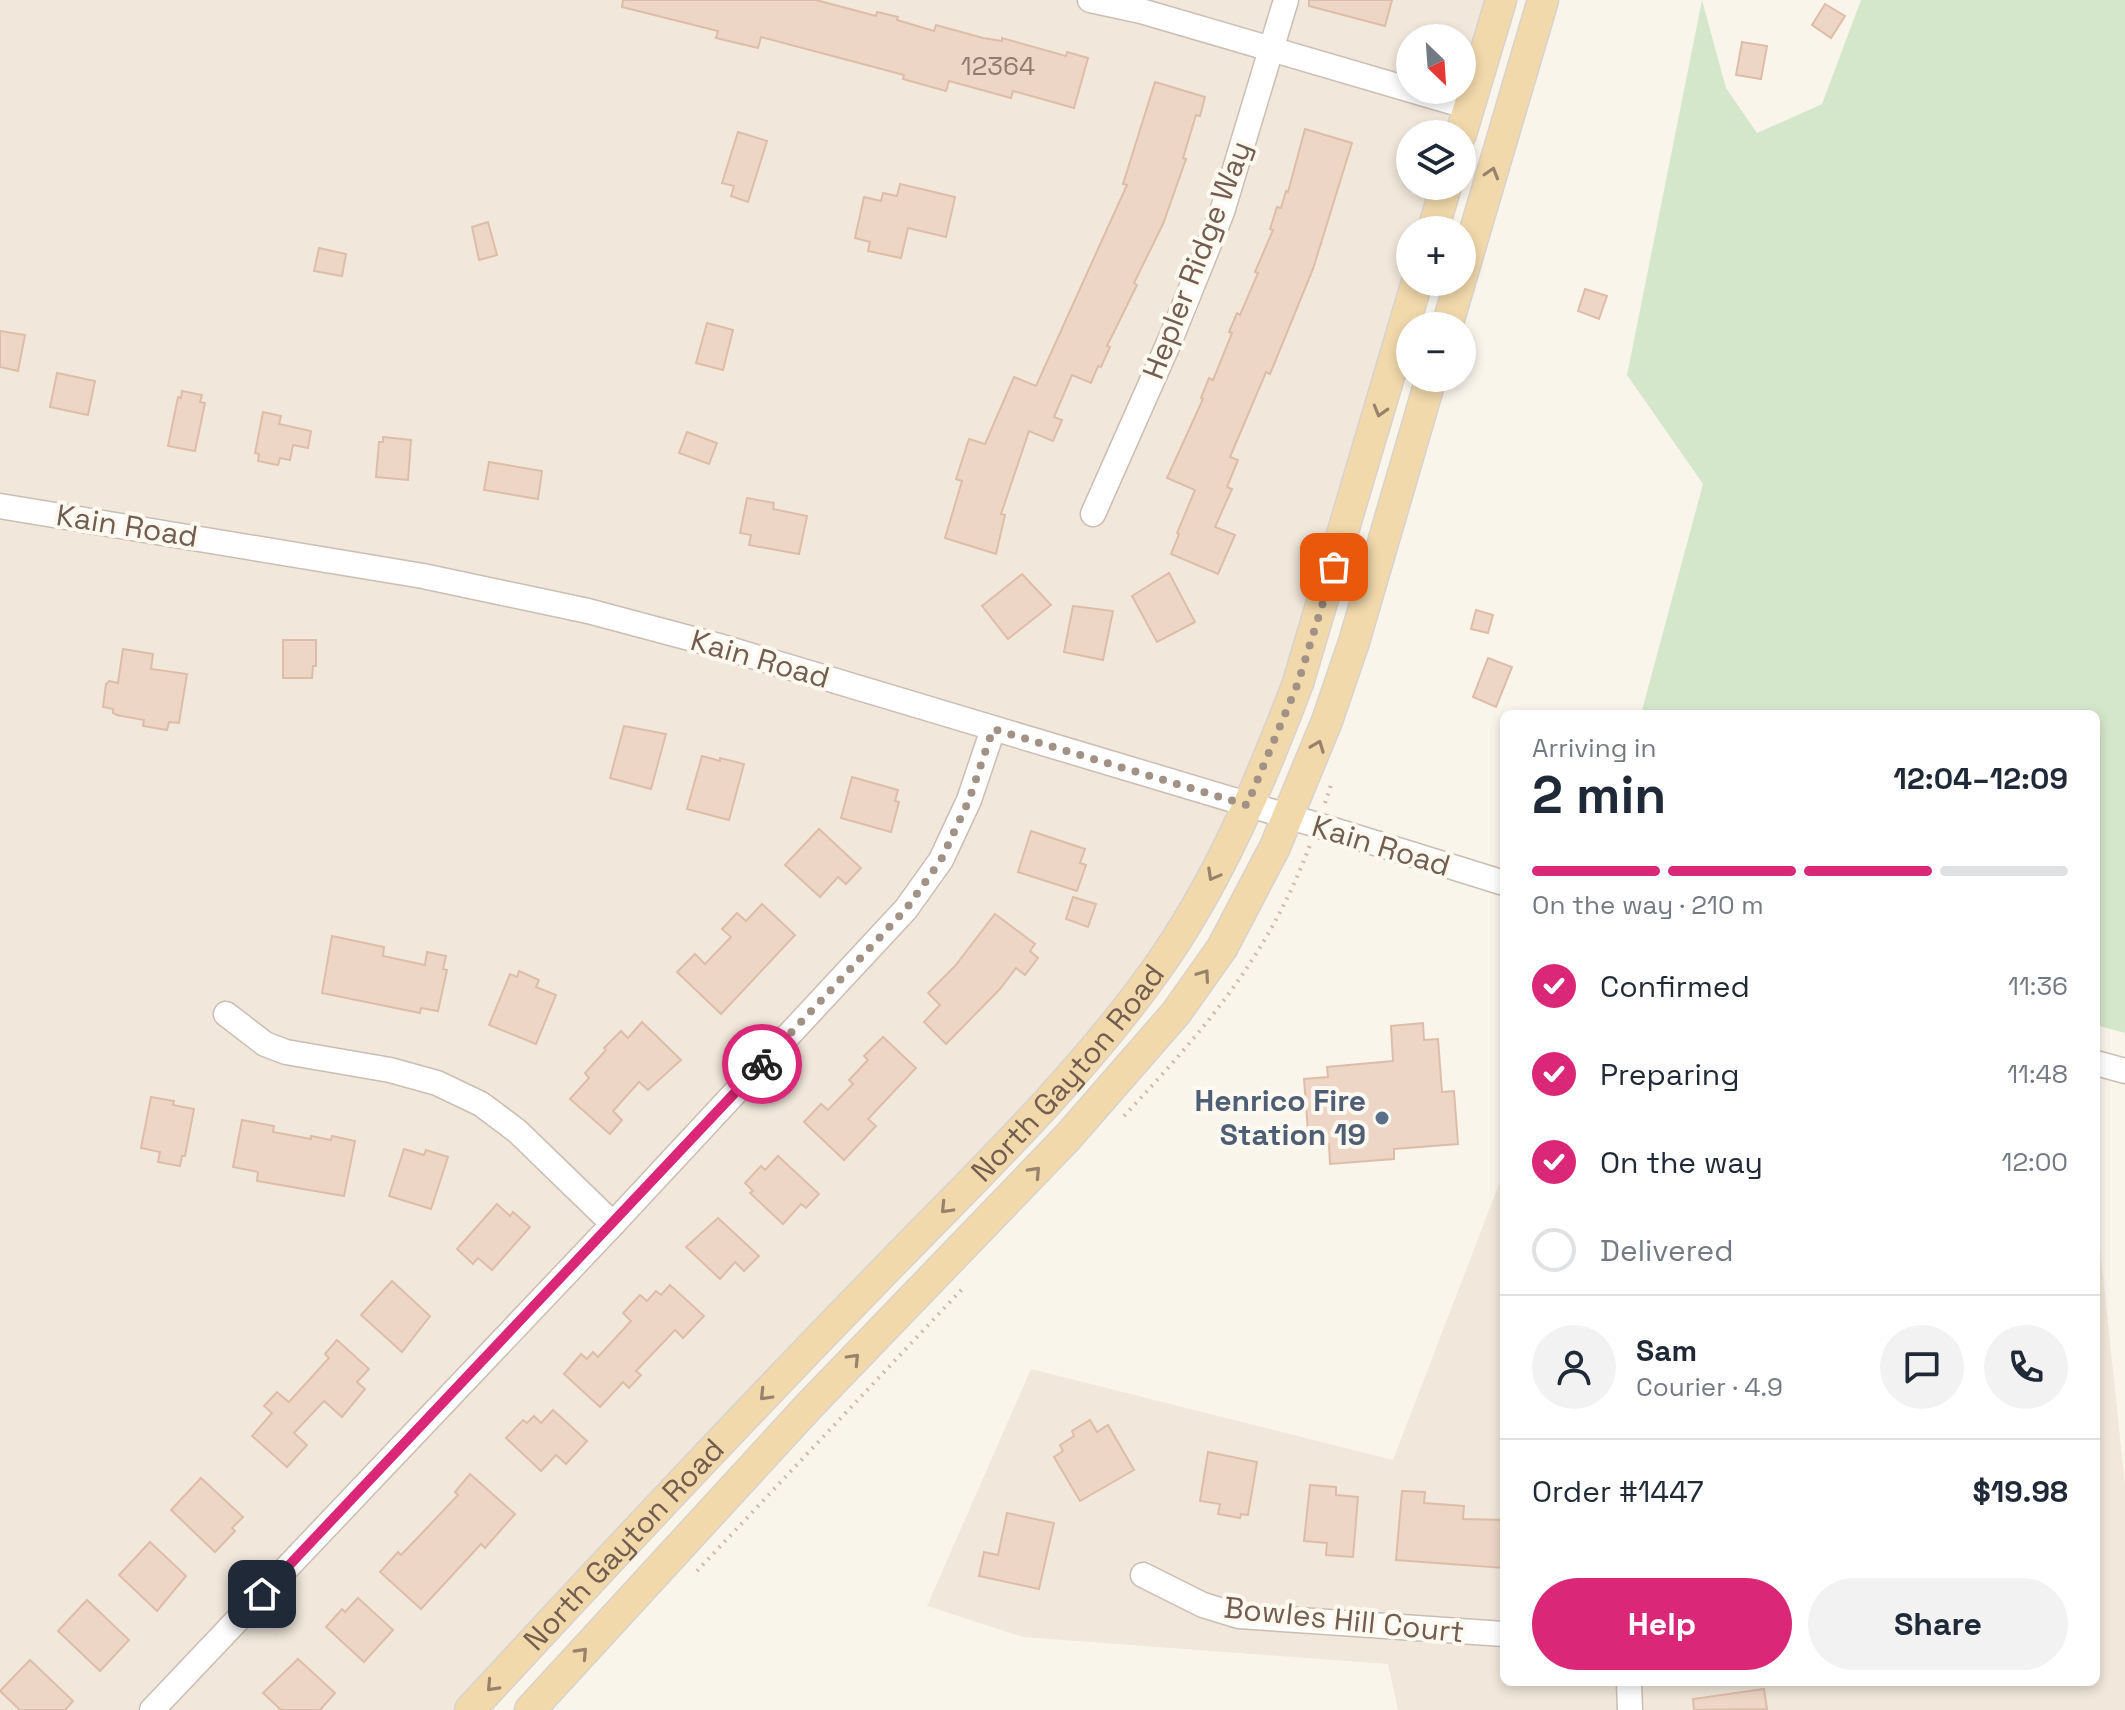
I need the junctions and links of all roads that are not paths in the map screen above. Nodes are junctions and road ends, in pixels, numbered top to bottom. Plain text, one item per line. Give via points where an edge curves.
1 (1090, 0) edge
2 (1286, 0) edge
3 (1501, 0) edge
4 (1543, 0) edge
5 (1270, 50) junction
6 (1462, 120) edge
7 (1465, 120) edge
8 (1476, 227) edge
9 (1413, 296) edge
10 (1427, 392) edge
11 (0, 506) edge
12 (1093, 514) dead end
13 (993, 729) junction
14 (1247, 805) junction
15 (1288, 817) junction
16 (1500, 882) edge
17 (226, 1014) dead end
18 (2100, 1064) edge
19 (2125, 1071) edge
20 (613, 1224) junction
21 (1143, 1575) dead end
22 (1500, 1634) edge
23 (1629, 1686) edge
24 (152, 1710) edge
25 (470, 1710) edge
26 (530, 1710) edge
27 (1630, 1710) edge

1 - 5 street
2 - 5 street, Hepler Ridge Way
3 - 7 main road
8 -> 4 main road
5 - 6 street
5 - 12 street, Hepler Ridge Way via 1222,212
9 -> 14 main road, North Gayton Road via 1298,683
15 -> 10 main road, North Gayton Road via 1354,642
11 - 13 street, Kain Road via 517,594 719,646
13 - 14 street, Kain Road
13 - 20 street via 941,860 906,909
14 - 15 street, Kain Road
14 -> 25 main road, North Gayton Road via 1185,926 1121,1017 1016,1136
15 - 16 street, Kain Road
26 -> 15 main road, North Gayton Road via 1141,1056 1222,948
17 - 20 street via 265,1044 286,1052 390,1070 437,1083 481,1104 517,1131
18 - 19 street
20 - 24 street
21 - 22 street, Bowles Hill Court via 1203,1605 1239,1616
23 - 27 street

